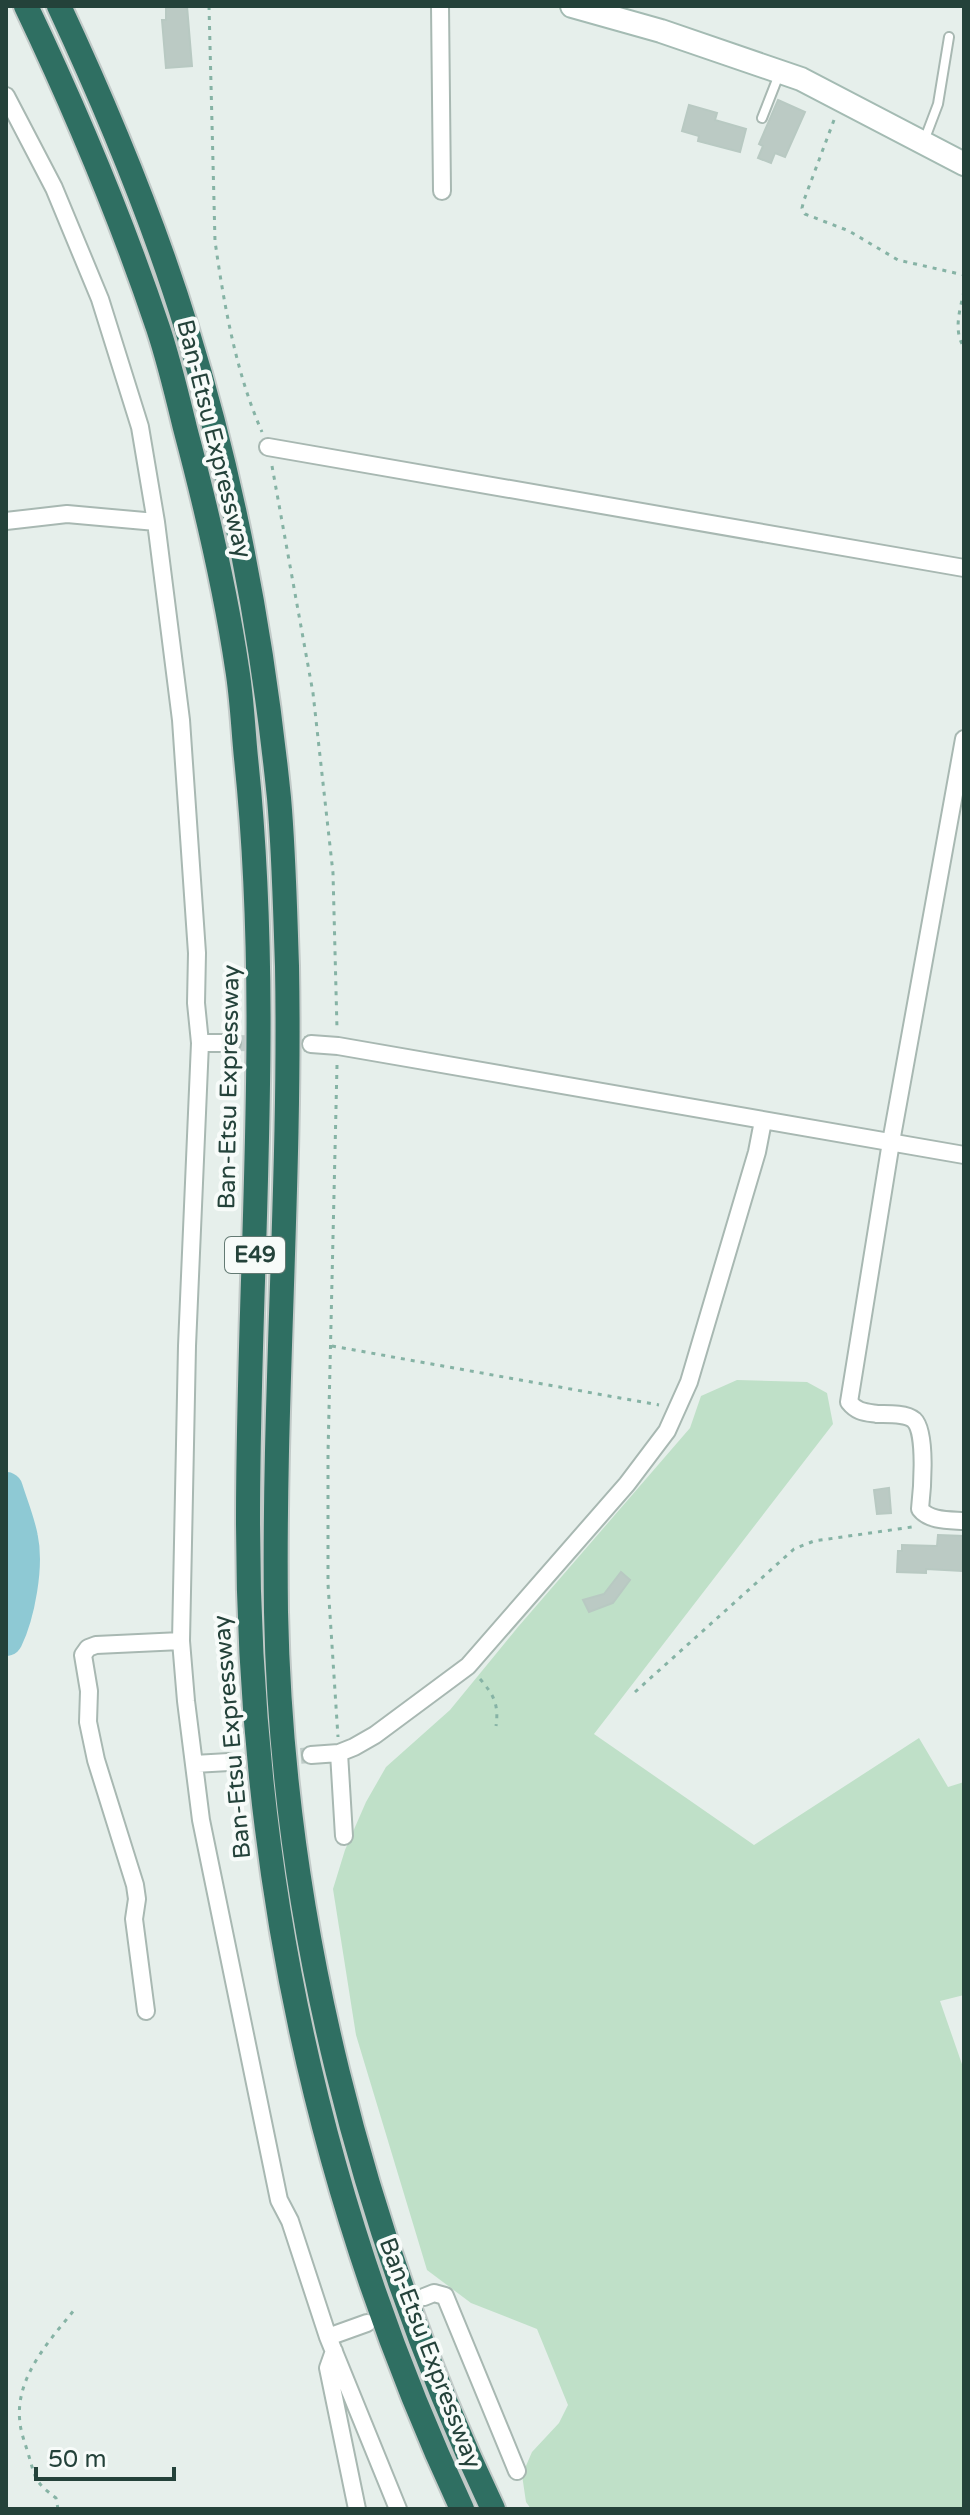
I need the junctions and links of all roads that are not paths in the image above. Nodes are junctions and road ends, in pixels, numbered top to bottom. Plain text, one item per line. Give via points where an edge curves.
1 (26, 6) edge
2 (59, 6) edge
3 (440, 6) edge
4 (572, 6) edge
5 (949, 37) dead end
6 (780, 71) junction
7 (6, 96) edge
8 (762, 118) dead end
9 (923, 143) junction
10 (964, 164) edge
11 (442, 191) dead end
12 (268, 447) road end
13 (6, 521) edge
14 (156, 522) junction
15 (964, 568) edge
16 (964, 739) edge
17 (200, 1043) junction
18 (232, 1043) tunnel mouth
19 (311, 1044) tunnel mouth
20 (763, 1121) junction
21 (891, 1142) junction
22 (964, 1155) edge
23 (964, 1521) edge
24 (181, 1641) junction
25 (339, 1753) junction
26 (311, 1755) tunnel mouth
27 (229, 1762) tunnel mouth
28 (194, 1764) junction
29 (344, 1836) dead end
30 (146, 2011) dead end
31 (424, 2297) dead end
32 (367, 2323) dead end
33 (331, 2344) junction
34 (517, 2471) dead end
35 (357, 2509) edge
36 (398, 2509) edge
37 (462, 2509) edge
38 (493, 2509) edge

1 - 37 highway, Ban-Etsu Expressway / E49 via 75,109 161,336 200,483 237,671 251,806 260,999 249,1619 274,1893 305,2052 357,2241 404,2372
2 - 38 highway, Ban-Etsu Expressway / E49 via 101,96 187,331 247,566 278,787 285,894 287,1105 277,1620 284,1745 301,1890 341,2085 382,2233
3 - 11 street
4 - 6 street
5 - 9 lane via 938,104
6 - 8 lane
6 - 9 street
7 - 14 street via 54,188 100,299 140,427
9 - 10 street
12 - 15 street
13 - 14 street via 67,514
14 - 17 street via 181,720
16 - 21 street
17 - 18 street
17 - 24 street
19 - 20 street
20 - 21 street
20 - 25 street via 689,1382 667,1431 468,1666 375,1735
21 - 22 street
21 - 23 street via 849,1402 860,1412 914,1419 922,1449 920,1509 928,1516
24 - 28 street
24 - 30 street via 96,1645 83,1655 96,1760 135,1885
25 - 26 street
25 - 29 street
27 - 28 street
28 - 33 street via 279,2200
31 - 34 street via 445,2296
32 - 33 street
33 - 35 street via 328,2368
33 - 36 street

